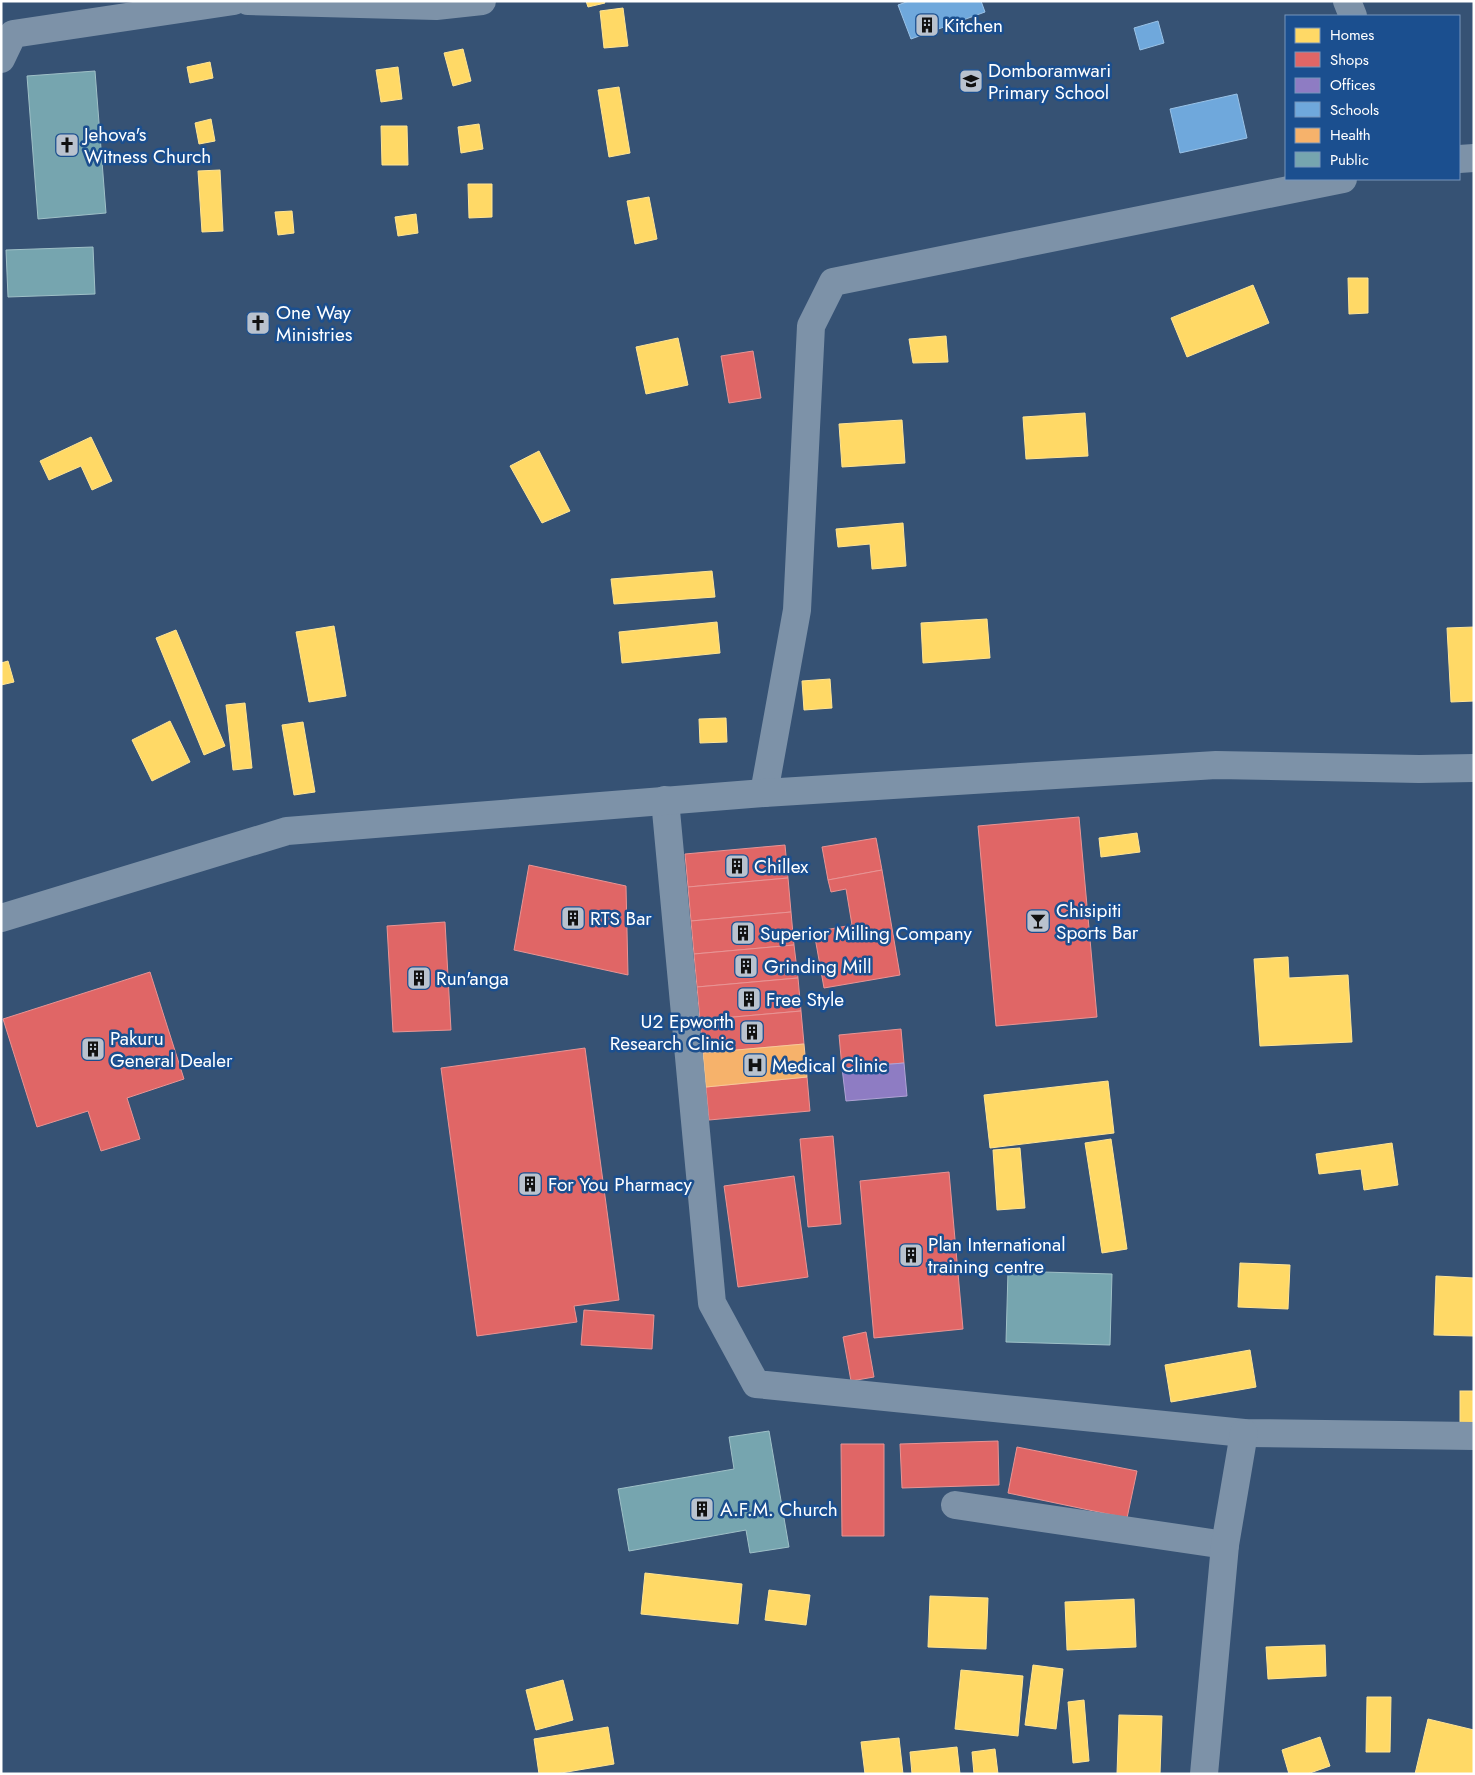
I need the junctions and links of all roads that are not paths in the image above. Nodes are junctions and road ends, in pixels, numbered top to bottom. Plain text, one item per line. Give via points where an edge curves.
1 (234, 1) edge
2 (248, 1) edge
3 (482, 1) edge
4 (1347, 1) edge
5 (1353, 15) edge
6 (1, 59) edge
7 (1474, 158) edge
8 (1460, 159) edge
9 (1338, 180) edge
10 (1474, 768) edge
11 (764, 793) junction
12 (666, 800) junction
13 (1, 918) edge
14 (1244, 1433) junction
15 (1474, 1436) edge
16 (955, 1505) dead end
17 (1224, 1545) junction
18 (1204, 1774) edge

1 - 6 street via 13,34
2 - 3 street via 436,6
4 - 5 street
7 - 8 street
9 - 11 street via 833,282 811,326 797,610
10 - 11 street via 1216,765
11 - 12 street
12 - 13 street via 287,831
12 - 14 street via 712,1303 756,1384
14 - 15 street
14 - 17 street
16 - 17 street
17 - 18 street

